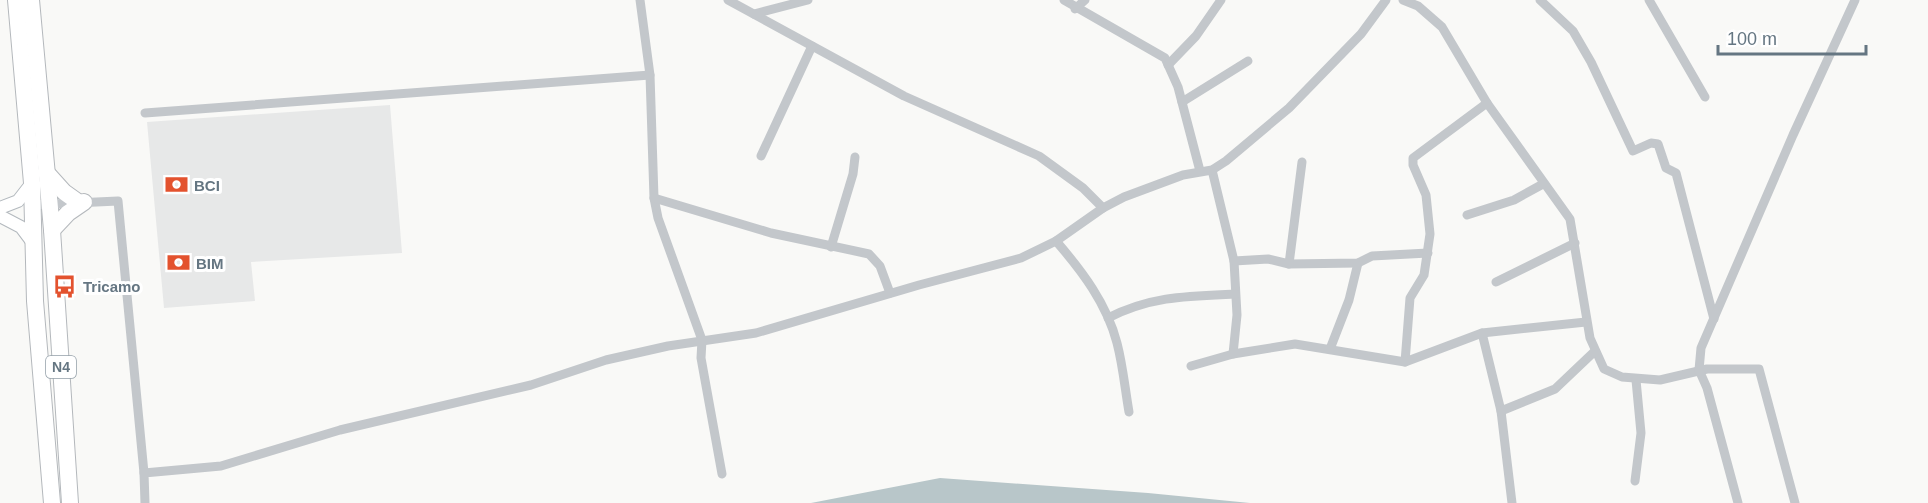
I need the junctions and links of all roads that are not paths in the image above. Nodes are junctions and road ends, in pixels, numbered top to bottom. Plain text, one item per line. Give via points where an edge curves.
1 (16, 0) edge
2 (31, 0) edge
3 (640, 0) edge
4 (728, 0) edge
5 (808, 0) edge
6 (1064, 0) edge
7 (1085, 0) edge
8 (1221, 0) edge
9 (1386, 0) edge
10 (1403, 0) edge
11 (1540, 0) edge
12 (1649, 0) edge
13 (1855, 0) edge
14 (1075, 9) junction
15 (754, 14) junction
16 (812, 46) junction
17 (1248, 61) dead end
18 (1168, 65) junction
19 (650, 75) junction
20 (1705, 96) dead end
21 (1182, 102) junction
22 (1487, 103) junction
23 (145, 113) dead end
24 (761, 156) dead end
25 (855, 157) dead end
26 (1302, 162) dead end
27 (1212, 170) junction
28 (1200, 171) junction
29 (46, 172) junction
30 (32, 183) junction
31 (1543, 184) junction
32 (654, 198) junction
33 (81, 202) junction
34 (50, 204) junction
35 (32, 205) junction
36 (0, 208) edge
37 (1103, 208) junction
38 (1467, 215) dead end
39 (0, 216) edge
40 (52, 230) junction
41 (1056, 242) junction
42 (33, 243) junction
43 (1575, 243) junction
44 (831, 248) junction
45 (1428, 253) junction
46 (1234, 261) junction
47 (1358, 263) junction
48 (1289, 264) junction
49 (1496, 282) dead end
50 (890, 293) junction
51 (1235, 294) junction
52 (1108, 318) junction
53 (1714, 319) junction
54 (1586, 322) junction
55 (1482, 333) junction
56 (702, 340) junction
57 (1330, 349) junction
58 (1595, 351) junction
59 (1233, 354) junction
60 (1405, 362) junction
61 (1191, 366) dead end
62 (1699, 370) junction
63 (1636, 380) junction
64 (1501, 411) junction
65 (1129, 412) dead end
66 (144, 473) junction
67 (722, 474) dead end
68 (1635, 481) dead end
69 (52, 503) edge
70 (70, 503) edge
71 (145, 503) edge
72 (1512, 503) edge
73 (1738, 503) edge
74 (1795, 503) edge

1 - 30 highway, N4
2 - 29 highway, N4
3 - 19 street
4 - 15 street
5 - 15 street
6 - 14 street
7 - 14 street
8 - 18 street via 1196,36
9 - 27 street via 1361,34 1289,108 1246,147
10 - 22 street via 1418,6 1442,27
11 - 53 street via 1573,31 1633,151 1658,144 1666,168 1676,173
12 - 20 street
13 - 53 street
14 - 18 street via 1165,58
15 - 16 street
16 - 24 street
16 - 37 street via 904,96 1039,156
17 - 21 street
18 - 21 street
19 - 23 street
19 - 32 street
21 - 28 street
22 - 31 street
22 - 45 street via 1413,158 1426,195
25 - 44 street via 854,174
26 - 48 street
27 - 28 street
27 - 46 street
28 - 37 street
29 - 33 highway via 64,192
29 - 34 highway, N4
30 - 35 highway, N4
30 - 36 street via 18,201
31 - 38 street via 1514,200
31 - 43 street via 1570,219
32 - 44 street
32 - 56 street
33 - 34 street
33 - 40 highway
33 - 66 street via 118,201
34 - 35 street
34 - 40 highway, N4
35 - 42 highway, N4
37 - 41 street
39 - 42 street via 21,227
40 - 70 highway, N4
41 - 50 street via 1021,258
41 - 52 street via 1097,296
42 - 69 highway, N4
43 - 49 street
43 - 54 street
44 - 50 street via 870,254 880,266
45 - 47 street via 1372,256
45 - 60 street via 1424,275 1410,298
46 - 48 street
46 - 51 street
47 - 48 street
47 - 57 street
50 - 56 street via 756,333
51 - 52 street via 1163,298 1128,307
51 - 59 street
52 - 65 street via 1117,343
53 - 62 street via 1701,348
54 - 55 street
54 - 58 street
55 - 60 street
55 - 64 street
56 - 66 street via 606,360 531,385 340,430 221,466
56 - 67 street via 701,358
57 - 59 street via 1295,344
57 - 60 street
58 - 63 street via 1609,373
58 - 64 street via 1555,389
59 - 61 street
62 - 63 street via 1670,379
62 - 73 street
62 - 74 street via 1759,369
63 - 68 street via 1641,433
64 - 72 street
66 - 71 street

